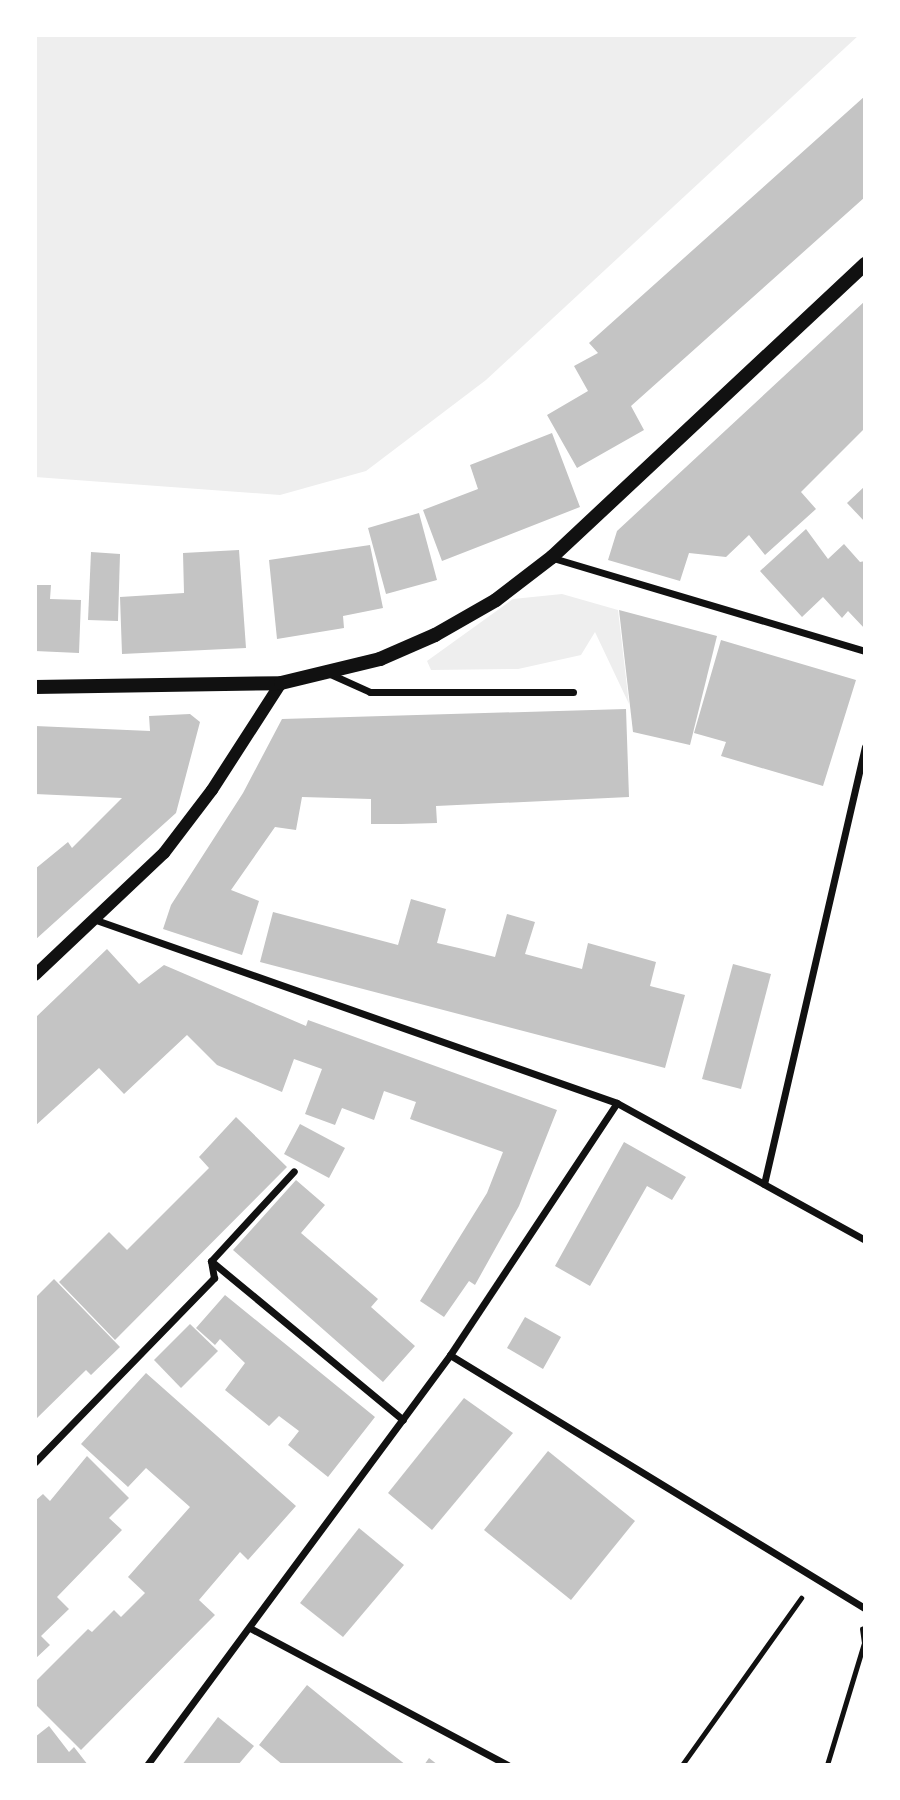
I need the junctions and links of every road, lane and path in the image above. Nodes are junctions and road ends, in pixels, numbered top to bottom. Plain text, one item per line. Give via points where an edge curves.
1 (865, 264) edge
2 (552, 557) junction
3 (865, 651) edge
4 (328, 673) junction
5 (281, 683) junction
6 (35, 687) edge
7 (573, 692) dead end
8 (865, 746) edge
9 (96, 920) junction
10 (35, 975) edge
11 (617, 1103) junction
12 (294, 1171) dead end
13 (764, 1184) junction
14 (865, 1240) edge
15 (211, 1261) junction
16 (450, 1355) junction
17 (403, 1420) junction
18 (35, 1462) edge
19 (815, 1578) junction
20 (862, 1606) edge
21 (250, 1628) junction
22 (147, 1765) edge
23 (508, 1765) edge
24 (682, 1765) edge
25 (827, 1765) edge

1 - 2 main road
2 - 3 street
2 - 4 main road via 496,600 435,635 380,659
4 - 5 main road
4 - 7 street via 370,692
5 - 6 main road
5 - 9 street via 212,790 164,853
8 - 13 street
9 - 10 street
9 - 11 street
11 - 13 street
11 - 16 street
12 - 15 street
13 - 14 street
15 - 17 street
15 - 18 street via 214,1278
16 - 17 street
16 - 19 street
17 - 21 street
19 - 20 street
19 - 24 path
20 - 25 path via 864,1643
21 - 22 street
21 - 23 street

